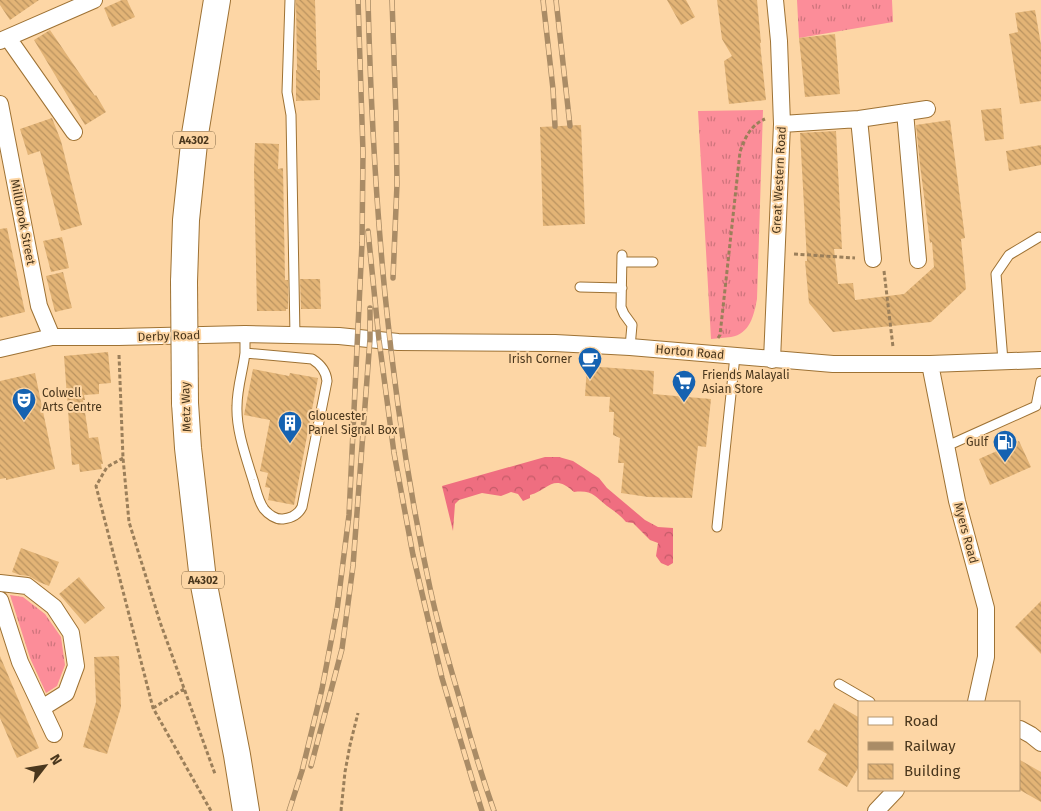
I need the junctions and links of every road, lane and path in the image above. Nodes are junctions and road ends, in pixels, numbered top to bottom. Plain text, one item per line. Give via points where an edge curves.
1 (94, 0) edge
2 (217, 0) edge
3 (290, 0) edge
4 (775, 0) edge
5 (4, 40) edge
6 (0, 104) edge
7 (927, 109) dead end
8 (905, 112) junction
9 (782, 117) junction
10 (859, 118) junction
11 (74, 132) dead end
12 (1039, 237) dead end
13 (776, 253) junction
14 (873, 259) junction
15 (918, 260) dead end
16 (653, 262) dead end
17 (580, 287) dead end
18 (622, 288) junction
19 (245, 334) junction
20 (296, 336) junction
21 (339, 336) joint
22 (52, 337) junction
23 (118, 337) junction
24 (630, 347) junction
25 (0, 349) edge
26 (245, 353) junction
27 (699, 353) junction
28 (735, 356) junction
29 (772, 360) junction
30 (1041, 360) edge
31 (1003, 361) junction
32 (895, 364) junction
33 (930, 364) junction
34 (1041, 381) edge
35 (947, 446) junction
36 (123, 458) junction
37 (717, 527) dead end
38 (0, 583) edge
39 (0, 600) edge
40 (839, 684) dead end
41 (184, 689) junction
42 (868, 701) edge
43 (976, 701) edge
44 (42, 708) junction
45 (154, 708) junction
46 (358, 713) dead end
47 (1021, 729) edge
48 (54, 734) dead end
49 (1041, 743) edge
50 (208, 755) dead end
51 (895, 791) edge
52 (210, 811) edge
53 (246, 811) edge
54 (342, 811) edge
55 (876, 811) edge

1 - 5 street
2 - 53 main road, Metz Way / A4302, bridge via 195,134 186,220 185,403 203,580
3 - 20 lane via 287,92 291,115
4 - 9 street, Great Western Road
5 - 11 street
6 - 22 street, Millbrook Street via 39,306
7 - 8 street
8 - 10 street
8 - 15 street
9 - 10 street
9 - 13 street, Great Western Road
9 - 27 path via 758,122 750,129 740,152 720,335 714,345
10 - 14 street
12 - 31 lane via 1009,255 996,274
13 - 14 path
13 - 29 street, Great Western Road
14 - 32 path via 883,261
16 - 18 lane via 622,259
17 - 18 lane
18 - 24 lane via 621,307 632,325
19 - 20 street, Derby Road
19 - 23 street, Derby Road
19 - 26 lane
20 - 21 street, Derby Road
21 - 24 street, Horton Road via 398,342
22 - 23 street, Derby Road
22 - 25 street, Derby Road
23 - 36 path
24 - 27 street, Horton Road
26 - 26 lane via 236,403 245,454 264,509 272,516 286,519 302,507 327,375 312,359
27 - 28 street, Horton Road
28 - 29 street, Horton Road
28 - 37 lane
29 - 32 street, Horton Road
30 - 31 street, Horton Road
31 - 33 street, Horton Road
32 - 33 street, Horton Road
33 - 35 street, Myers Road
34 - 35 lane via 1036,406
35 - 43 street, Myers Road via 957,501 986,608 986,658
36 - 41 path via 129,522
36 - 45 path via 107,467 96,486
38 - 44 street via 27,586 54,607 71,634 76,666 66,693
39 - 44 street via 20,662
40 - 42 lane
41 - 45 path
41 - 50 path
44 - 48 street
45 - 52 path
46 - 54 path via 345,772
47 - 49 street
51 - 55 street

